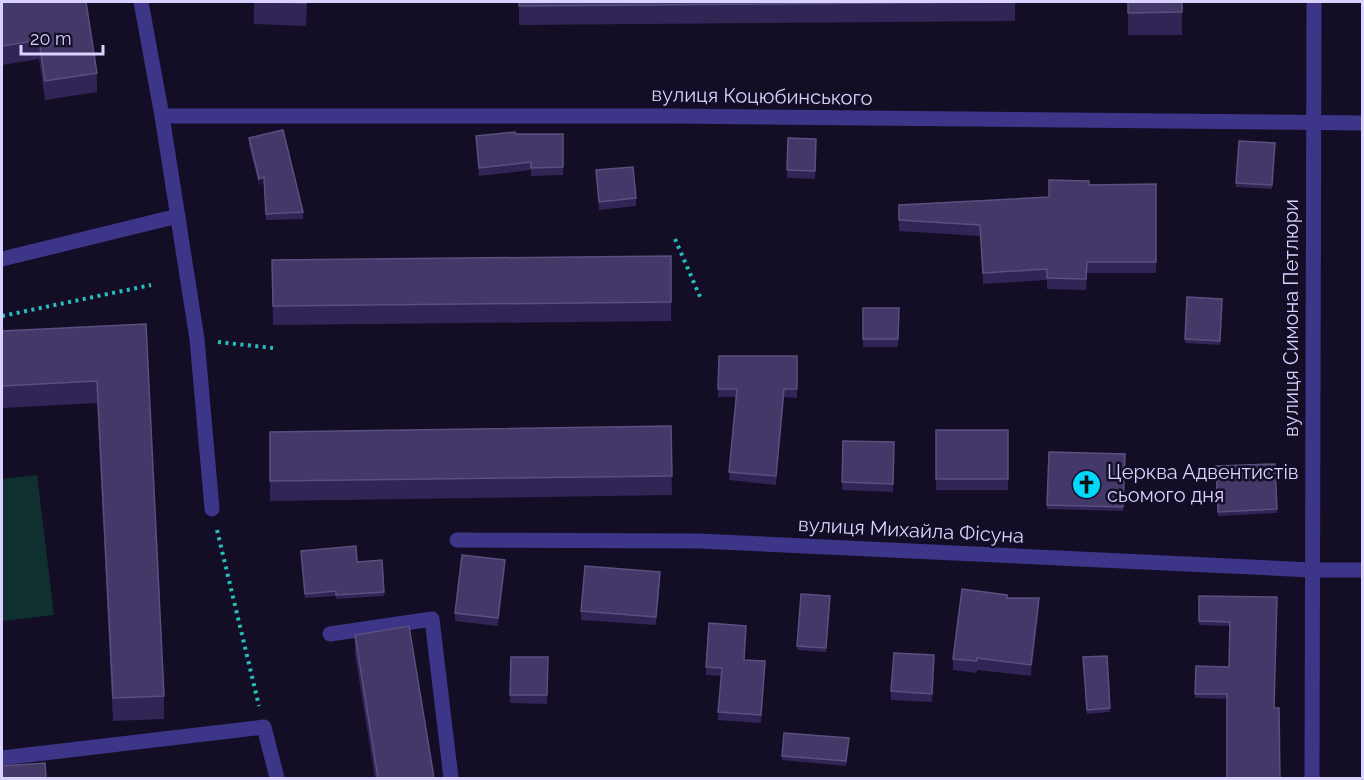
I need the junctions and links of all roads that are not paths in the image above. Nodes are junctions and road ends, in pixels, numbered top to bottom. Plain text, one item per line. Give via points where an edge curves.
1 (141, 2) edge
2 (1314, 2) edge
3 (162, 116) junction
4 (1313, 123) junction
5 (1362, 123) edge
6 (178, 216) junction
7 (2, 259) edge
8 (212, 509) road end
9 (457, 540) dead end
10 (1312, 570) junction
11 (1362, 570) edge
12 (330, 634) dead end
13 (2, 758) edge
14 (277, 778) edge
15 (451, 778) edge
16 (1312, 778) edge

1 - 3 street
2 - 4 street, вулиця Симона Петлюри
3 - 4 street, вулиця Коцюбинського via 671,116
3 - 6 street
4 - 5 street, вулиця Коцюбинського
4 - 10 street, вулиця Симона Петлюри
6 - 7 street
6 - 8 street via 197,339
9 - 10 street, вулиця Михайла Фісуна via 699,541
10 - 11 street, вулиця Михайла Фісуна
10 - 16 street, вулиця Симона Петлюри
12 - 15 street via 432,619
13 - 14 street via 264,728

